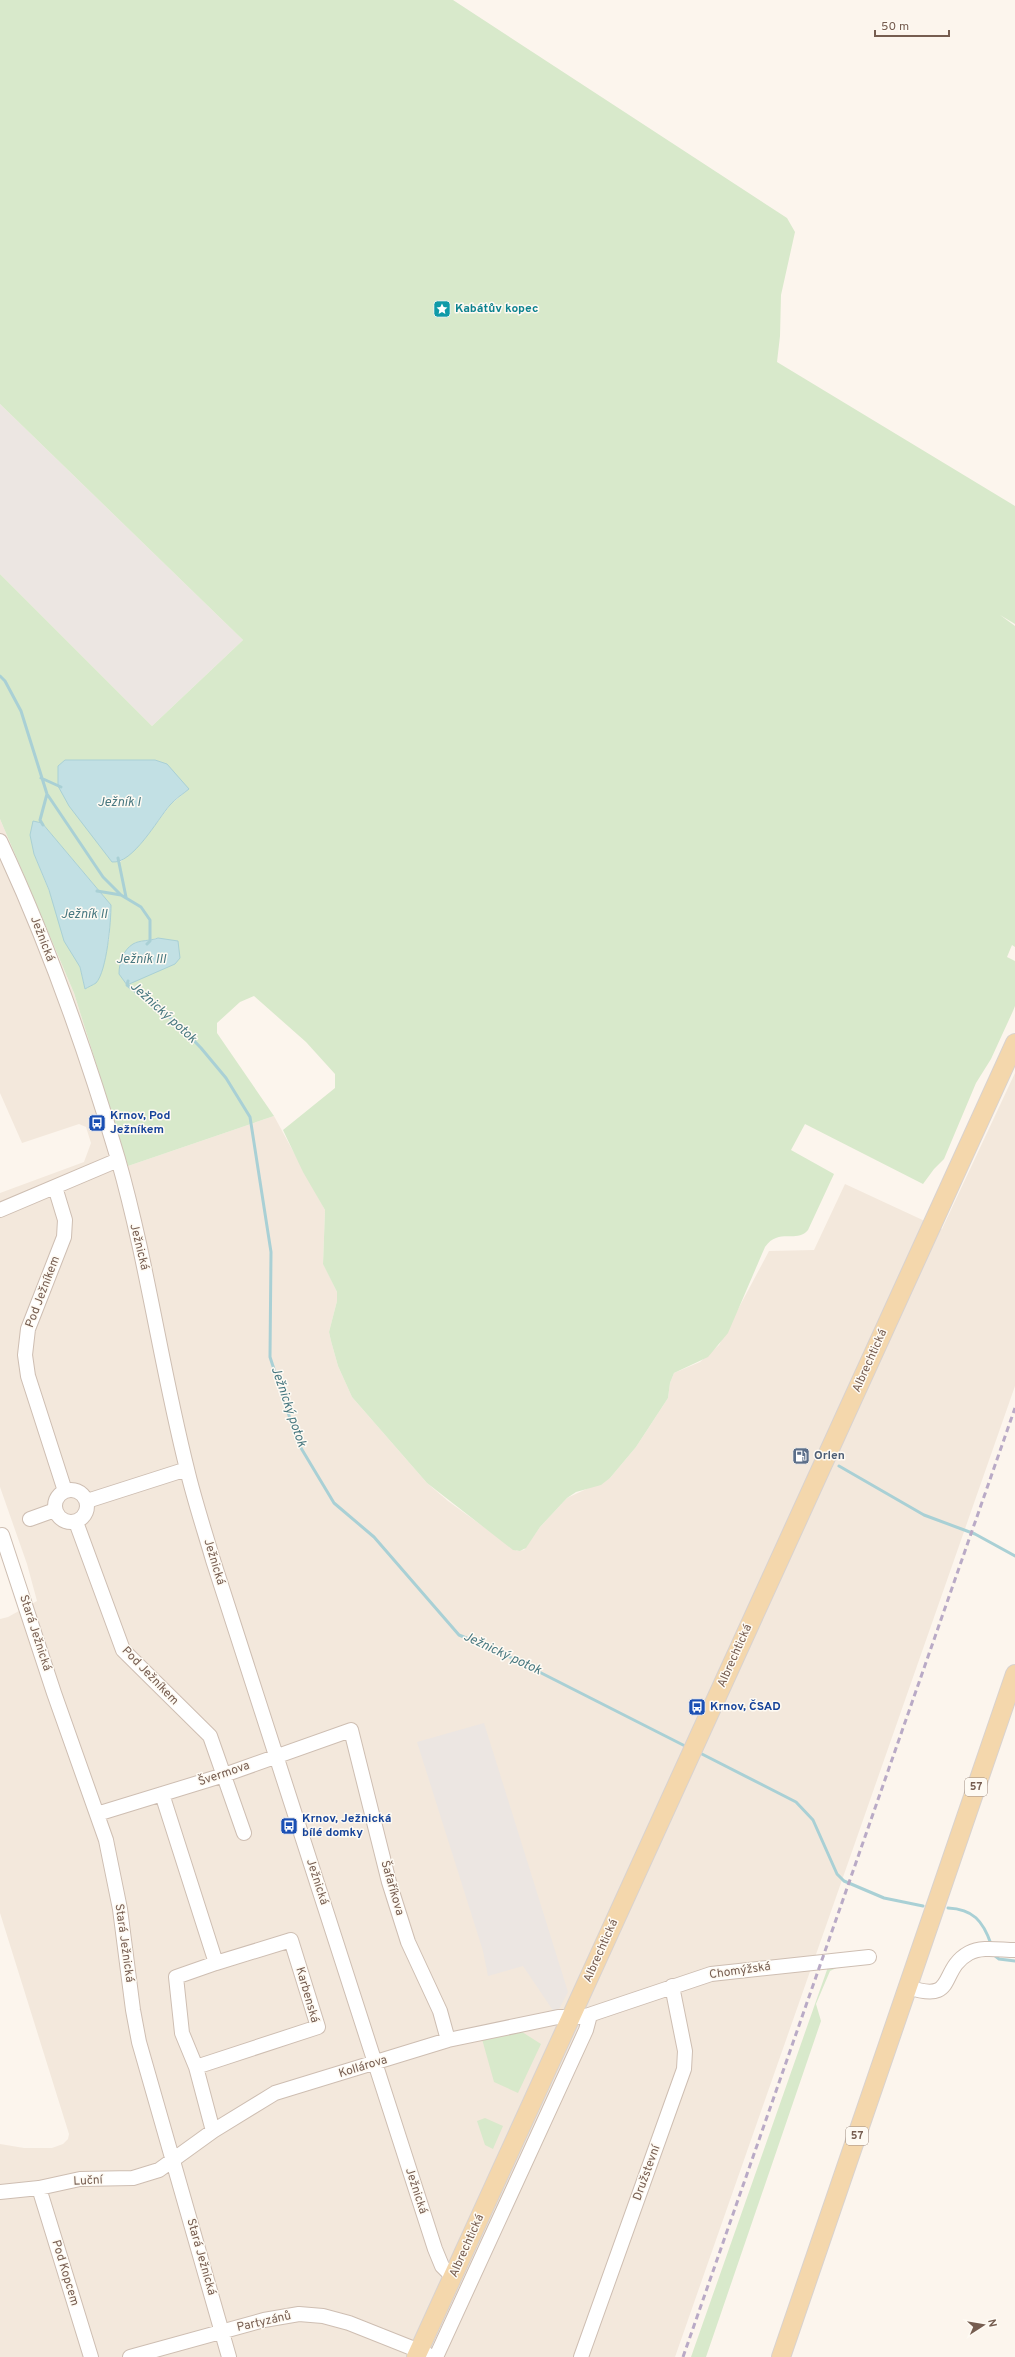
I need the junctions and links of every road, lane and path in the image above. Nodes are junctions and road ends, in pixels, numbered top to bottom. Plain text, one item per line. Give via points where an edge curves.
1 (0, 840) edge
2 (1015, 1043) edge
3 (118, 1160) junction
4 (55, 1187) junction
5 (0, 1210) edge
6 (187, 1469) junction
7 (65, 1490) junction
8 (86, 1501) junction
9 (55, 1510) junction
10 (30, 1519) dead end
11 (76, 1522) junction
12 (2, 1535) dead end
13 (1015, 1674) edge
14 (351, 1730) joint
15 (276, 1756) junction
16 (224, 1775) junction
17 (162, 1794) junction
18 (97, 1814) junction
19 (244, 1833) dead end
20 (1015, 1950) edge
21 (869, 1957) dead end
22 (216, 1963) junction
23 (672, 1986) junction
24 (908, 1987) junction
25 (590, 2015) junction
26 (570, 2018) junction
27 (448, 2040) junction
28 (375, 2063) junction
29 (196, 2067) junction
30 (214, 2131) junction
31 (173, 2160) junction
32 (39, 2188) junction
33 (0, 2192) edge
34 (453, 2277) junction
35 (221, 2332) junction
36 (426, 2355) edge
37 (91, 2357) edge
38 (130, 2357) edge
39 (229, 2357) edge
40 (581, 2357) edge
41 (781, 2357) edge

1 - 3 street, Ježnická via 25,895 70,1014
2 - 26 main road, Albrechtická
3 - 4 street
3 - 6 street, Ježnická via 152,1301
4 - 5 street
4 - 7 street, Pod Ježníkem via 65,1220 64,1237 28,1329 25,1355 28,1376
6 - 8 street
6 - 15 street, Ježnická via 213,1560
7 - 8 street via 78,1492
7 - 9 street via 55,1502
8 - 11 street via 87,1510
9 - 10 street
9 - 11 street via 59,1518 67,1522
11 - 16 street, Pod Ježníkem via 123,1650 210,1736
12 - 18 street, Stará Ježnická
13 - 24 main road, 57
14 - 15 street, Švermova
14 - 27 street, Šafaříkova via 389,1882 408,1942 440,2011
15 - 16 street, Švermova
15 - 28 street, Ježnická
16 - 17 street, Švermova
16 - 19 street
17 - 18 street, Švermova
17 - 22 street
18 - 31 street, Stará Ježnická via 106,1840 120,1909 135,2023
20 - 24 street via 981,1950 968,1954 957,1964 941,1988 934,1992 926,1993
21 - 23 street, Chomýžská via 711,1974
22 - 29 street, Karbenská via 176,1977 182,2033
22 - 29 street, Karbenská via 291,1940 318,2027
23 - 25 street, Chomýžská
23 - 40 street, Družstevní via 685,2052 684,2069
24 - 41 main road, 57
25 - 26 street, Chomýžská
25 - 36 street via 586,2030
26 - 27 street, Kollárova via 558,2017
26 - 34 main road, Albrechtická
27 - 28 street, Kollárova
28 - 30 street, Kollárova via 274,2093
28 - 34 street, Ježnická via 438,2257
29 - 30 street, Karbenská
30 - 31 street, Kollárova
31 - 32 street, Luční via 159,2170 133,2178 80,2180
31 - 35 street, Stará Ježnická
32 - 33 street, Luční
32 - 37 street, Pod Kopcem
34 - 36 main road, Albrechtická
35 - 36 street, Partyzánů via 276,2317 311,2314 349,2323
35 - 38 street, Partyzánů
35 - 39 street, Stará Ježnická

